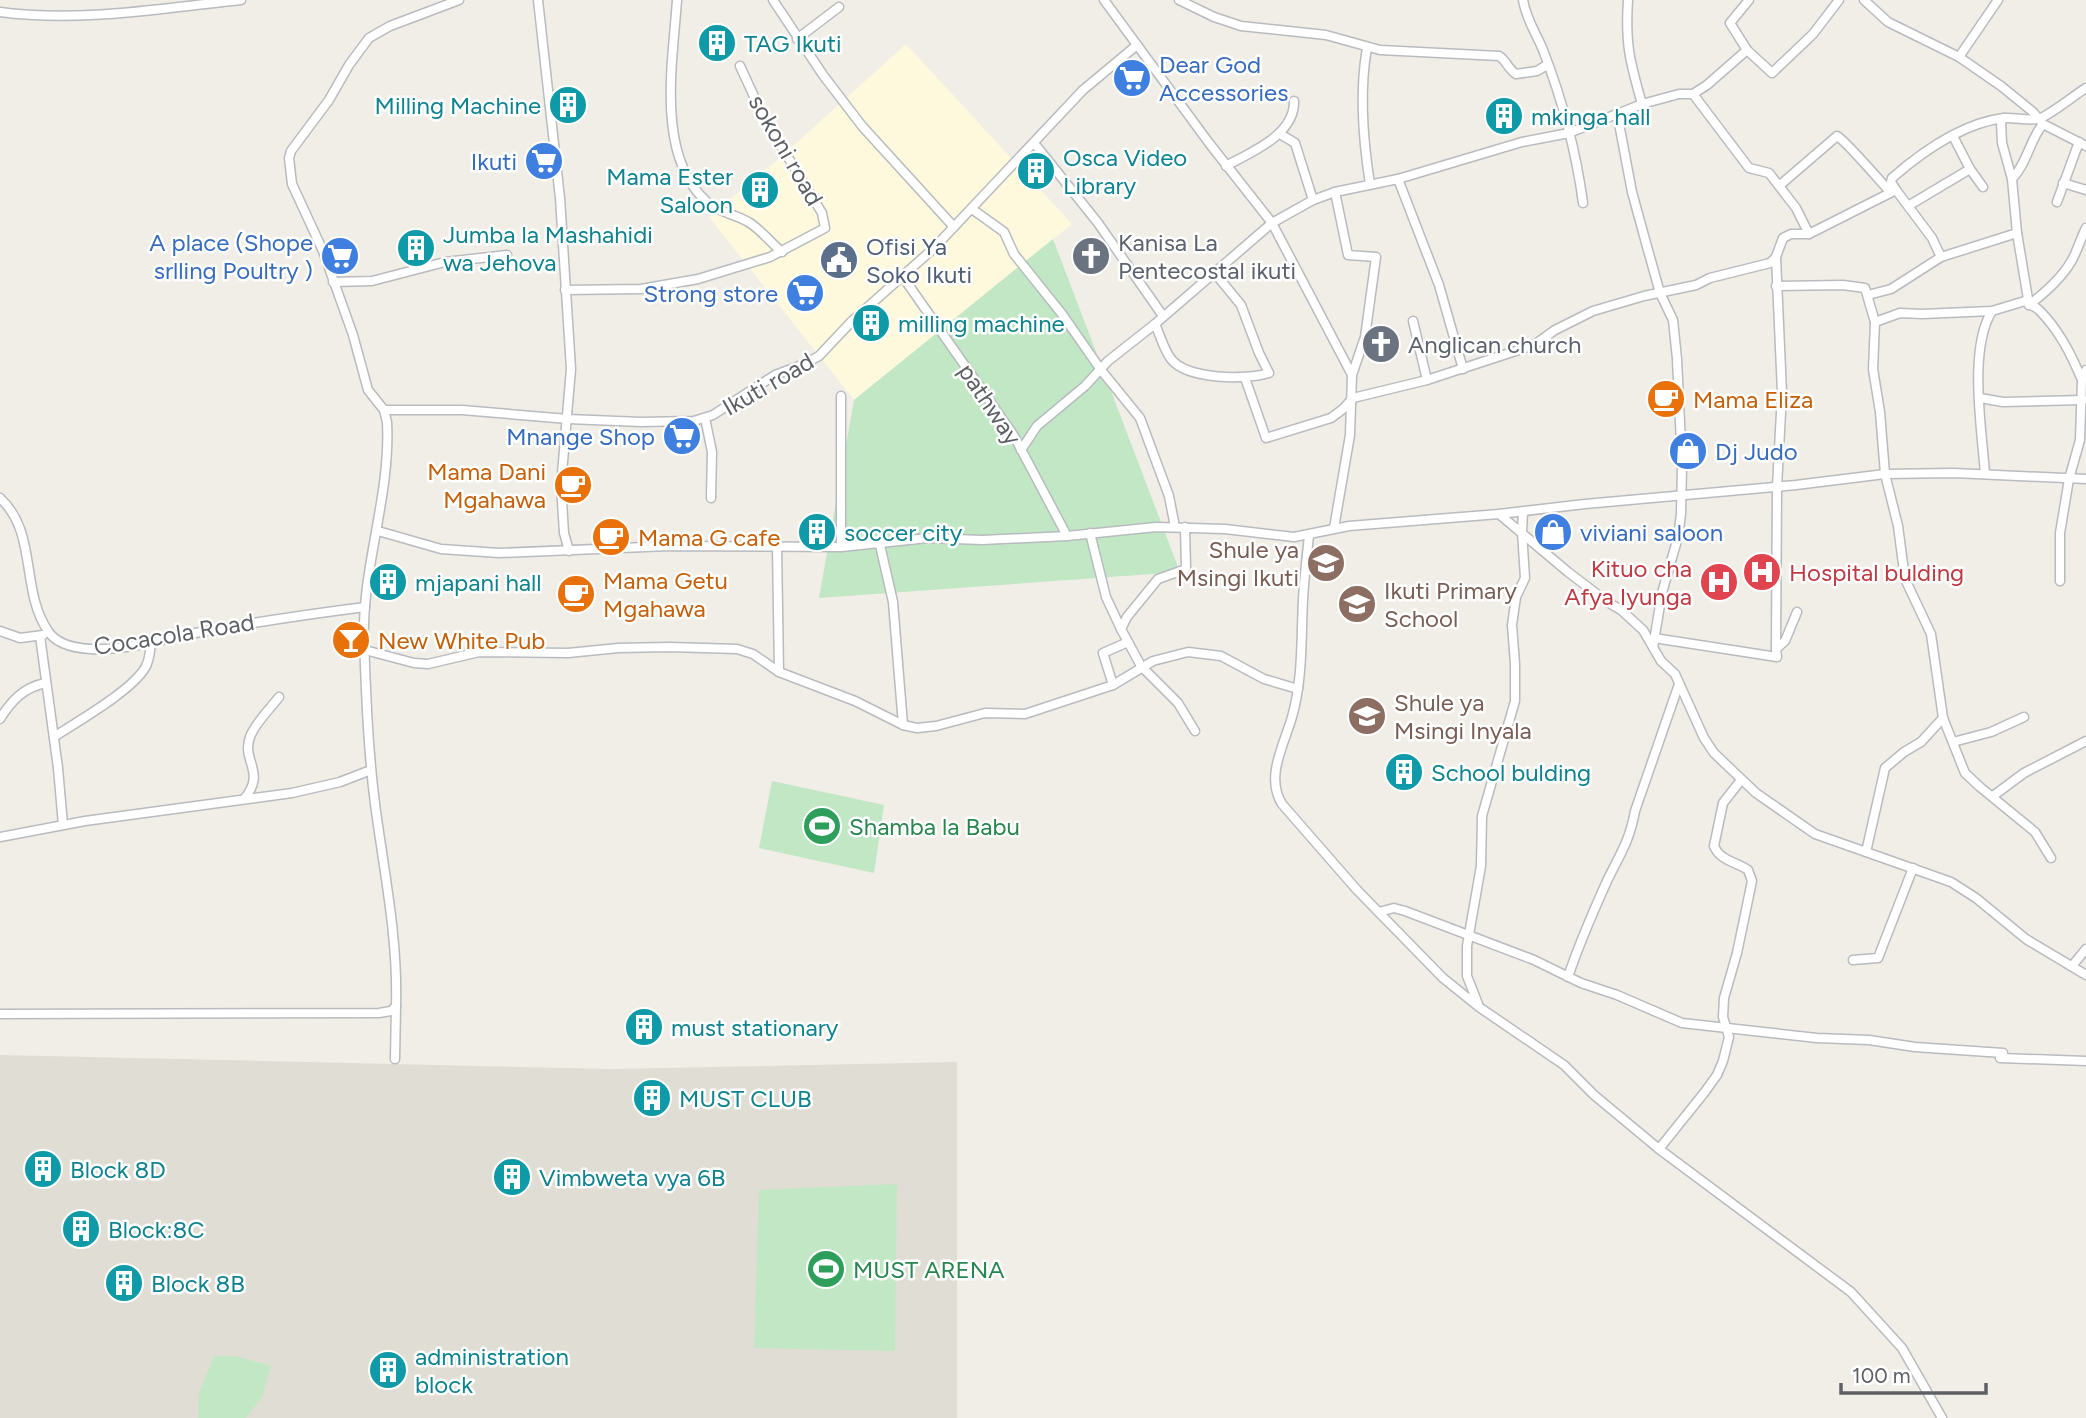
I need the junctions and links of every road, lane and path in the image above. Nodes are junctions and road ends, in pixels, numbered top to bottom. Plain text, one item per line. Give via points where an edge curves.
1 (241, 0) edge
2 (459, 0) edge
3 (538, 0) edge
4 (677, 0) edge
5 (773, 0) edge
6 (1104, 0) edge
7 (1179, 0) edge
8 (1523, 0) edge
9 (1628, 0) edge
10 (1749, 0) edge
11 (1839, 0) edge
12 (1864, 0) edge
13 (1998, 0) edge
14 (839, 7) dead end
15 (0, 12) edge
16 (797, 39) junction
17 (1137, 45) junction
18 (1367, 48) junction
19 (1747, 50) junction
20 (1959, 57) junction
21 (1547, 65) junction
22 (740, 66) dead end
23 (2086, 88) edge
24 (1693, 93) junction
25 (1294, 101) dead end
26 (1642, 104) junction
27 (1617, 113) junction
28 (2004, 118) junction
29 (2041, 122) junction
30 (1569, 133) junction
31 (1280, 134) junction
32 (1953, 136) junction
33 (1034, 143) junction
34 (2082, 144) edge
35 (1226, 166) junction
36 (1970, 169) junction
37 (1398, 179) junction
38 (2012, 179) junction
39 (2063, 183) junction
40 (1370, 184) junction
41 (1779, 186) junction
42 (1983, 187) dead end
43 (2086, 190) edge
44 (1893, 191) junction
45 (1335, 192) junction
46 (1313, 200) junction
47 (2057, 202) dead end
48 (1583, 203) dead end
49 (1908, 206) junction
50 (972, 209) junction
51 (1272, 223) junction
52 (954, 227) junction
53 (2086, 228) edge
54 (2017, 233) junction
55 (1809, 234) junction
56 (782, 252) junction
57 (507, 255) dead end
58 (1776, 257) junction
59 (1941, 257) junction
60 (1214, 272) junction
61 (903, 277) junction
62 (333, 282) junction
63 (1776, 286) junction
64 (565, 290) junction
65 (1660, 293) junction
66 (1868, 295) junction
67 (2029, 305) junction
68 (1992, 311) junction
69 (1163, 316) junction
70 (1413, 321) dead end
71 (1875, 322) junction
72 (1155, 324) junction
73 (1463, 369) junction
74 (1101, 370) junction
75 (2086, 370) edge
76 (1352, 375) junction
77 (1245, 378) junction
78 (1427, 380) junction
79 (2082, 380) junction
80 (841, 396) dead end
81 (1353, 398) junction
82 (1980, 398) junction
83 (2083, 400) junction
84 (384, 410) junction
85 (705, 418) junction
86 (568, 419) junction
87 (1021, 450) junction
88 (1885, 474) junction
89 (1985, 474) junction
90 (2069, 479) junction
91 (2086, 479) edge
92 (1777, 487) junction
93 (1682, 495) junction
94 (0, 498) edge
95 (711, 498) dead end
96 (1523, 512) junction
97 (1499, 514) junction
98 (1175, 527) junction
99 (1185, 527) junction
100 (1334, 528) junction
101 (378, 531) junction
102 (1522, 532) junction
103 (1090, 533) junction
104 (1309, 535) junction
105 (1067, 536) junction
106 (880, 545) junction
107 (777, 547) junction
108 (841, 547) junction
109 (569, 551) junction
110 (2060, 581) dead end
111 (365, 607) junction
112 (1797, 612) dead end
113 (1121, 629) junction
114 (0, 631) edge
115 (50, 634) junction
116 (40, 636) junction
117 (151, 642) junction
118 (1128, 642) junction
119 (1654, 642) junction
120 (1776, 649) junction
121 (365, 650) junction
122 (1142, 666) junction
123 (779, 672) junction
124 (46, 683) junction
125 (1679, 684) junction
126 (1113, 685) junction
127 (1298, 689) junction
128 (279, 697) dead end
129 (2025, 717) dead end
130 (1942, 718) junction
131 (0, 719) edge
132 (903, 725) junction
133 (1195, 731) dead end
134 (54, 737) junction
135 (2086, 741) edge
136 (1953, 742) junction
137 (371, 770) junction
138 (1741, 780) junction
139 (1993, 796) junction
140 (244, 799) junction
141 (63, 825) junction
142 (0, 837) edge
143 (1866, 852) junction
144 (2051, 858) dead end
145 (1913, 868) junction
146 (1379, 912) junction
147 (1469, 936) junction
148 (2086, 949) edge
149 (1853, 960) dead end
150 (2071, 966) junction
151 (2086, 975) edge
152 (1568, 976) junction
153 (396, 1006) junction
154 (1479, 1006) junction
155 (0, 1014) edge
156 (1727, 1028) junction
157 (395, 1059) dead end
158 (2086, 1061) edge
159 (1659, 1149) junction
160 (1942, 1418) edge

1 - 15 street via 96,14
2 - 62 street via 369,38 291,151 292,184
3 - 64 street via 560,198
4 - 56 street via 673,112 683,170 710,205 750,223
5 - 16 street
6 - 17 street
7 - 18 street via 1241,26 1326,35
8 - 21 street
9 - 26 street via 1629,60
10 - 19 street via 1730,23
11 - 19 street via 1814,34 1772,73
12 - 20 street via 1888,22
13 - 20 street
14 - 16 street
16 - 52 street via 870,135
17 - 33 street, Ikuti road via 1083,90
17 - 35 street
18 - 21 street via 1499,56 1516,74
18 - 40 street via 1364,130
19 - 24 street
20 - 29 street
21 - 30 street
22 - 56 street, sokoni road via 764,118 825,220 821,231
23 - 29 street
24 - 26 street
24 - 41 street via 1749,167 1769,173
25 - 31 street
26 - 27 street
27 - 30 street
27 - 65 street via 1632,192
28 - 29 street
28 - 32 street
28 - 38 street via 2002,143
29 - 34 street
29 - 38 street via 2024,164
30 - 37 street via 1522,142
30 - 48 street
31 - 35 street
31 - 46 street via 1295,143
32 - 36 street
32 - 44 street via 1892,178
33 - 50 street, Ikuti road
33 - 69 street
34 - 39 street
35 - 51 street
36 - 42 street
36 - 49 street
37 - 40 street
37 - 73 street via 1431,263
38 - 54 street
39 - 43 street
39 - 47 street
40 - 45 street
41 - 44 street via 1837,136
41 - 55 street
44 - 49 street
44 - 55 street
45 - 46 street
45 - 76 street via 1348,255 1376,257 1365,337
46 - 51 street
49 - 59 street
50 - 52 street, Ikuti road
50 - 74 street via 1004,232 1014,254
51 - 60 street
51 - 76 street
52 - 61 street, Ikuti road
53 - 67 street via 2061,275
54 - 59 street
54 - 67 street
55 - 58 street via 1783,238
56 - 64 street, sokoni road via 670,285
57 - 62 street via 445,262 372,281
58 - 63 street
58 - 65 street via 1764,265
59 - 66 street via 1891,289
60 - 69 street
60 - 77 street via 1241,305 1269,373
61 - 85 street, Ikuti road via 819,356 775,375
61 - 87 street, pathway
62 - 84 street via 368,390
63 - 66 street via 1862,286
63 - 92 street via 1782,393
64 - 86 street via 571,369
65 - 73 street via 1593,311 1534,345
65 - 93 street via 1675,329
66 - 71 street
67 - 68 street via 2025,301
67 - 79 street via 2036,306 2061,337
68 - 71 street via 1900,313
68 - 82 street via 1981,336
69 - 72 street
70 - 78 street
71 - 88 street via 1873,369
72 - 74 street
72 - 77 street via 1171,358 1181,368 1203,375
73 - 78 street
74 - 87 street via 1037,426
74 - 98 street via 1140,418 1169,496
75 - 79 street
76 - 81 street
77 - 81 street via 1266,438 1331,418
78 - 81 street
79 - 83 street
80 - 108 street
81 - 100 street
82 - 83 street
82 - 89 street
83 - 90 street via 2080,440
84 - 86 street, Ikuti road via 462,410
84 - 101 street via 387,431
85 - 86 street, Ikuti road via 675,422
85 - 95 street via 712,452
86 - 109 street via 561,485
87 - 105 street, pathway
88 - 89 street
88 - 92 street
88 - 130 street via 1905,579 1931,635
89 - 90 street
90 - 91 street
90 - 110 street via 2060,533
92 - 93 street
92 - 120 street
93 - 96 street
93 - 119 street via 1678,537
94 - 115 street via 23,532 36,607
96 - 97 street
96 - 102 street
97 - 100 street
97 - 102 street
98 - 99 street
98 - 103 street
99 - 104 street
99 - 113 street via 1186,569 1158,579
100 - 104 street
101 - 109 street via 461,552
101 - 111 street
102 - 119 street via 1622,610
102 - 147 street via 1524,581 1511,625 1515,701 1482,816 1481,866
103 - 105 street
103 - 113 street via 1106,597
104 - 127 street
105 - 106 street via 928,538
106 - 108 street
106 - 132 street via 892,602
107 - 108 street
107 - 109 street
107 - 123 street
111 - 117 street, Cocacola Road via 256,621
111 - 121 street
112 - 120 street via 1785,641
113 - 118 street
114 - 116 street via 20,638
115 - 116 street
115 - 117 street, Cocacola Road via 61,642 92,649
116 - 124 street
117 - 134 street via 147,665 139,675
118 - 122 street
118 - 126 street via 1103,653
119 - 120 street via 1777,657
119 - 125 street via 1661,661
121 - 123 street via 428,664 479,652 722,648 753,654
121 - 137 street
122 - 126 street
122 - 127 street via 1188,652 1212,653 1264,679
122 - 133 street via 1178,703
123 - 132 street
124 - 131 street via 22,692
124 - 134 street
125 - 138 street via 1704,738
125 - 152 street via 1627,844
126 - 132 street via 1025,714 985,713 922,728
127 - 146 street via 1274,781 1275,793
128 - 140 street via 249,737 255,780
129 - 136 street
130 - 136 street
130 - 143 street via 1921,742 1885,768
134 - 141 street
135 - 139 street via 2024,773
136 - 139 street via 1965,773
137 - 140 street via 319,788
137 - 153 street via 394,938
138 - 143 street via 1815,834
138 - 156 street via 1723,803 1714,846 1726,860 1748,870 1752,881 1724,998
139 - 144 street via 2035,832
140 - 141 street
141 - 142 street
143 - 145 street
145 - 149 street via 1878,958
145 - 150 street via 1961,888 2026,939
146 - 147 street via 1398,909
146 - 154 street via 1422,959
147 - 152 street
147 - 154 street via 1466,976
148 - 150 street
150 - 151 street
152 - 156 street via 1682,1023
153 - 155 street via 379,1013
153 - 157 street
154 - 159 street via 1564,1065
156 - 158 street
156 - 159 street via 1728,1046 1717,1074
159 - 160 street via 1851,1292 1902,1348

